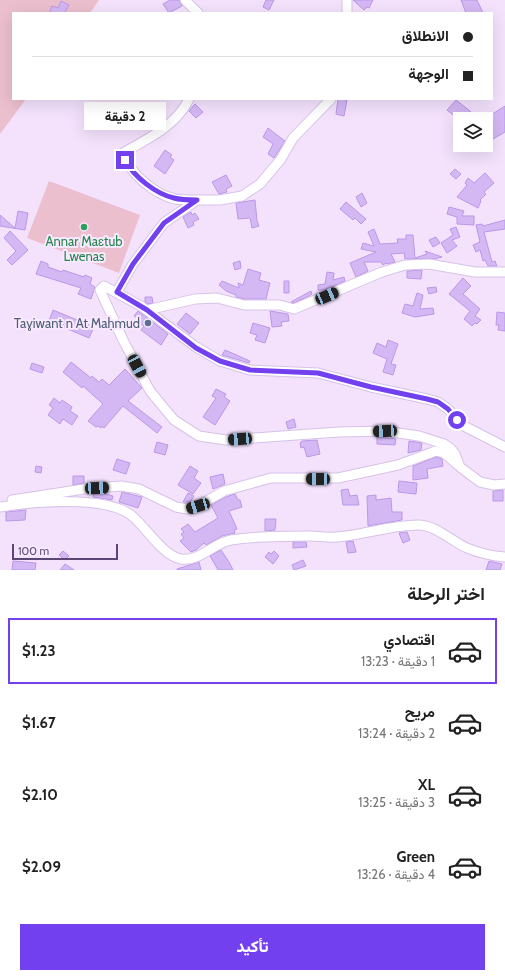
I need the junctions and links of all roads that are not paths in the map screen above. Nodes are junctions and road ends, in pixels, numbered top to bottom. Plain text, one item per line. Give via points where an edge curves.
1 (185, 0) edge
2 (347, 0) edge
3 (197, 12) edge
4 (347, 12) edge
5 (188, 100) edge
6 (330, 100) edge
7 (197, 200) junction
8 (505, 272) edge
9 (117, 292) junction
10 (147, 310) junction
11 (505, 447) edge
12 (460, 468) junction
13 (505, 484) edge
14 (0, 503) edge
15 (0, 507) edge
16 (505, 557) edge

1 - 3 street
2 - 4 street
5 - 7 street via 165,129 123,153 129,168 155,189 174,198
6 - 7 street via 292,138 281,159 260,184 242,196 220,200
7 - 9 street via 164,223 133,264
8 - 10 street via 476,272 430,264 405,265 294,309 280,305 244,305 217,298 196,299
9 - 10 street
9 - 12 street via 104,286 100,290 150,391 174,420 199,436 226,440 385,431 419,436 444,444 455,454
10 - 11 street via 196,348 220,361 250,370 318,373 438,402 464,426
12 - 13 street via 480,482
12 - 14 street via 444,452 436,451 398,465 350,476 267,479 224,491 198,506 187,509 176,507 139,489 121,486 27,497
15 - 16 street via 56,501 112,507 130,514 164,549 180,559 193,558 226,541 247,538 336,537 406,525 420,525 466,548

